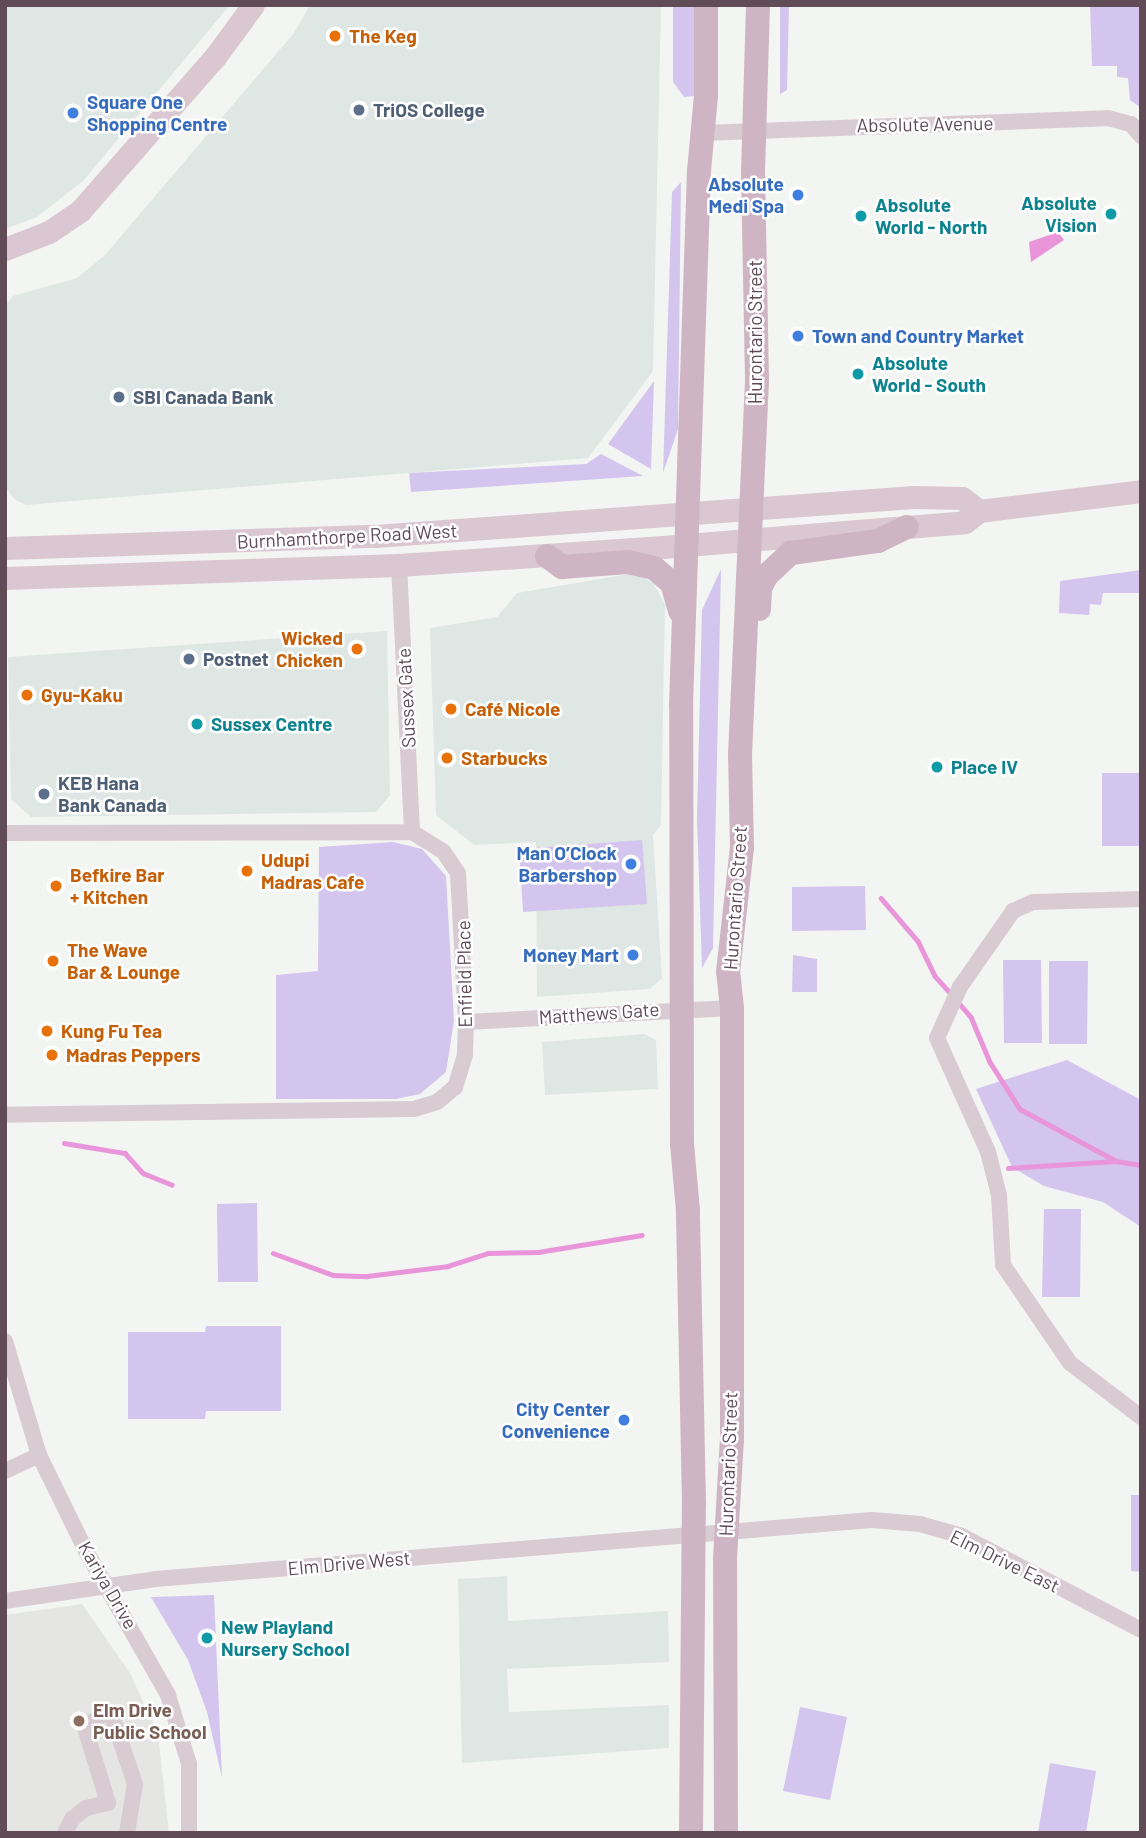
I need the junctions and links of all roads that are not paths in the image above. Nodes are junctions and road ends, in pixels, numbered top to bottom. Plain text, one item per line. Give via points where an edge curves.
1 (253, 5) edge
2 (706, 5) edge
3 (758, 5) edge
4 (756, 132) junction
5 (703, 133) junction
6 (1141, 136) edge
7 (5, 249) edge
8 (1141, 491) edge
9 (752, 510) junction
10 (979, 511) junction
11 (689, 515) junction
12 (907, 527) junction
13 (750, 539) junction
14 (688, 545) junction
15 (5, 548) edge
16 (547, 556) junction
17 (399, 565) junction
18 (5, 578) edge
19 (681, 690) junction
20 (740, 755) junction
21 (412, 832) junction
22 (5, 833) edge
23 (1141, 899) edge
24 (683, 1008) junction
25 (732, 1008) junction
26 (466, 1022) junction
27 (5, 1115) edge
28 (5, 1341) edge
29 (1141, 1418) edge
30 (40, 1455) junction
31 (5, 1471) edge
32 (726, 1530) junction
33 (693, 1535) junction
34 (107, 1585) junction
35 (5, 1601) edge
36 (1141, 1630) edge
37 (65, 1833) edge
38 (127, 1833) edge
39 (189, 1833) edge
40 (691, 1833) edge
41 (726, 1833) edge

1 - 7 main road via 215,57 80,211 50,232
2 - 5 main road, Hurontario Street
3 - 4 main road, Hurontario Street
4 - 5 street, Absolute Avenue
4 - 6 street, Absolute Avenue via 883,123 936,127 1108,118 1131,124
4 - 9 main road, Hurontario Street via 757,380
5 - 11 main road, Hurontario Street
8 - 10 main road, Burnhamthorpe Road West
9 - 10 main road, Burnhamthorpe Road West via 914,497 961,498
9 - 11 main road, Burnhamthorpe Road West
9 - 13 main road, Hurontario Street
10 - 12 main road, Burnhamthorpe Road West via 965,522
11 - 14 main road, Hurontario Street
11 - 15 main road, Burnhamthorpe Road West via 376,536
12 - 13 main road, Burnhamthorpe Road West
12 - 20 main road via 878,541 803,549 780,561 767,575 760,588 753,738
13 - 14 main road, Burnhamthorpe Road West
13 - 20 main road, Hurontario Street
14 - 16 main road, Burnhamthorpe Road West
14 - 19 main road, Hurontario Street
16 - 17 main road, Burnhamthorpe Road West
16 - 19 main road via 562,567 628,562 663,575 678,597
17 - 18 main road, Burnhamthorpe Road West
17 - 21 street, Sussex Gate
19 - 24 main road, Hurontario Street
20 - 25 main road, Hurontario Street via 742,848 728,972
21 - 22 street
21 - 26 street, Enfield Place via 443,851 458,873
23 - 29 street via 1033,902 1013,911 960,987 937,1038 990,1160 999,1195 1003,1265 1070,1363
24 - 25 street, Matthews Gate
24 - 26 street, Matthews Gate
24 - 33 main road, Hurontario Street via 682,1144 688,1211
25 - 32 main road, Hurontario Street via 732,1438
26 - 27 street, Enfield Place via 465,1055 455,1087 437,1102 414,1110
28 - 30 street, Kariya Drive
30 - 31 street
30 - 34 street, Kariya Drive
32 - 33 street, Elm Drive East
32 - 36 street, Elm Drive East via 872,1520 920,1524 962,1536
32 - 41 main road, Hurontario Street
33 - 34 street, Elm Drive West
33 - 40 main road, Hurontario Street
34 - 35 street, Elm Drive West
34 - 39 street, Kariya Drive via 169,1699 189,1764
37 - 38 street via 72,1819 86,1808 108,1802 85,1728 102,1714 112,1716 135,1784

